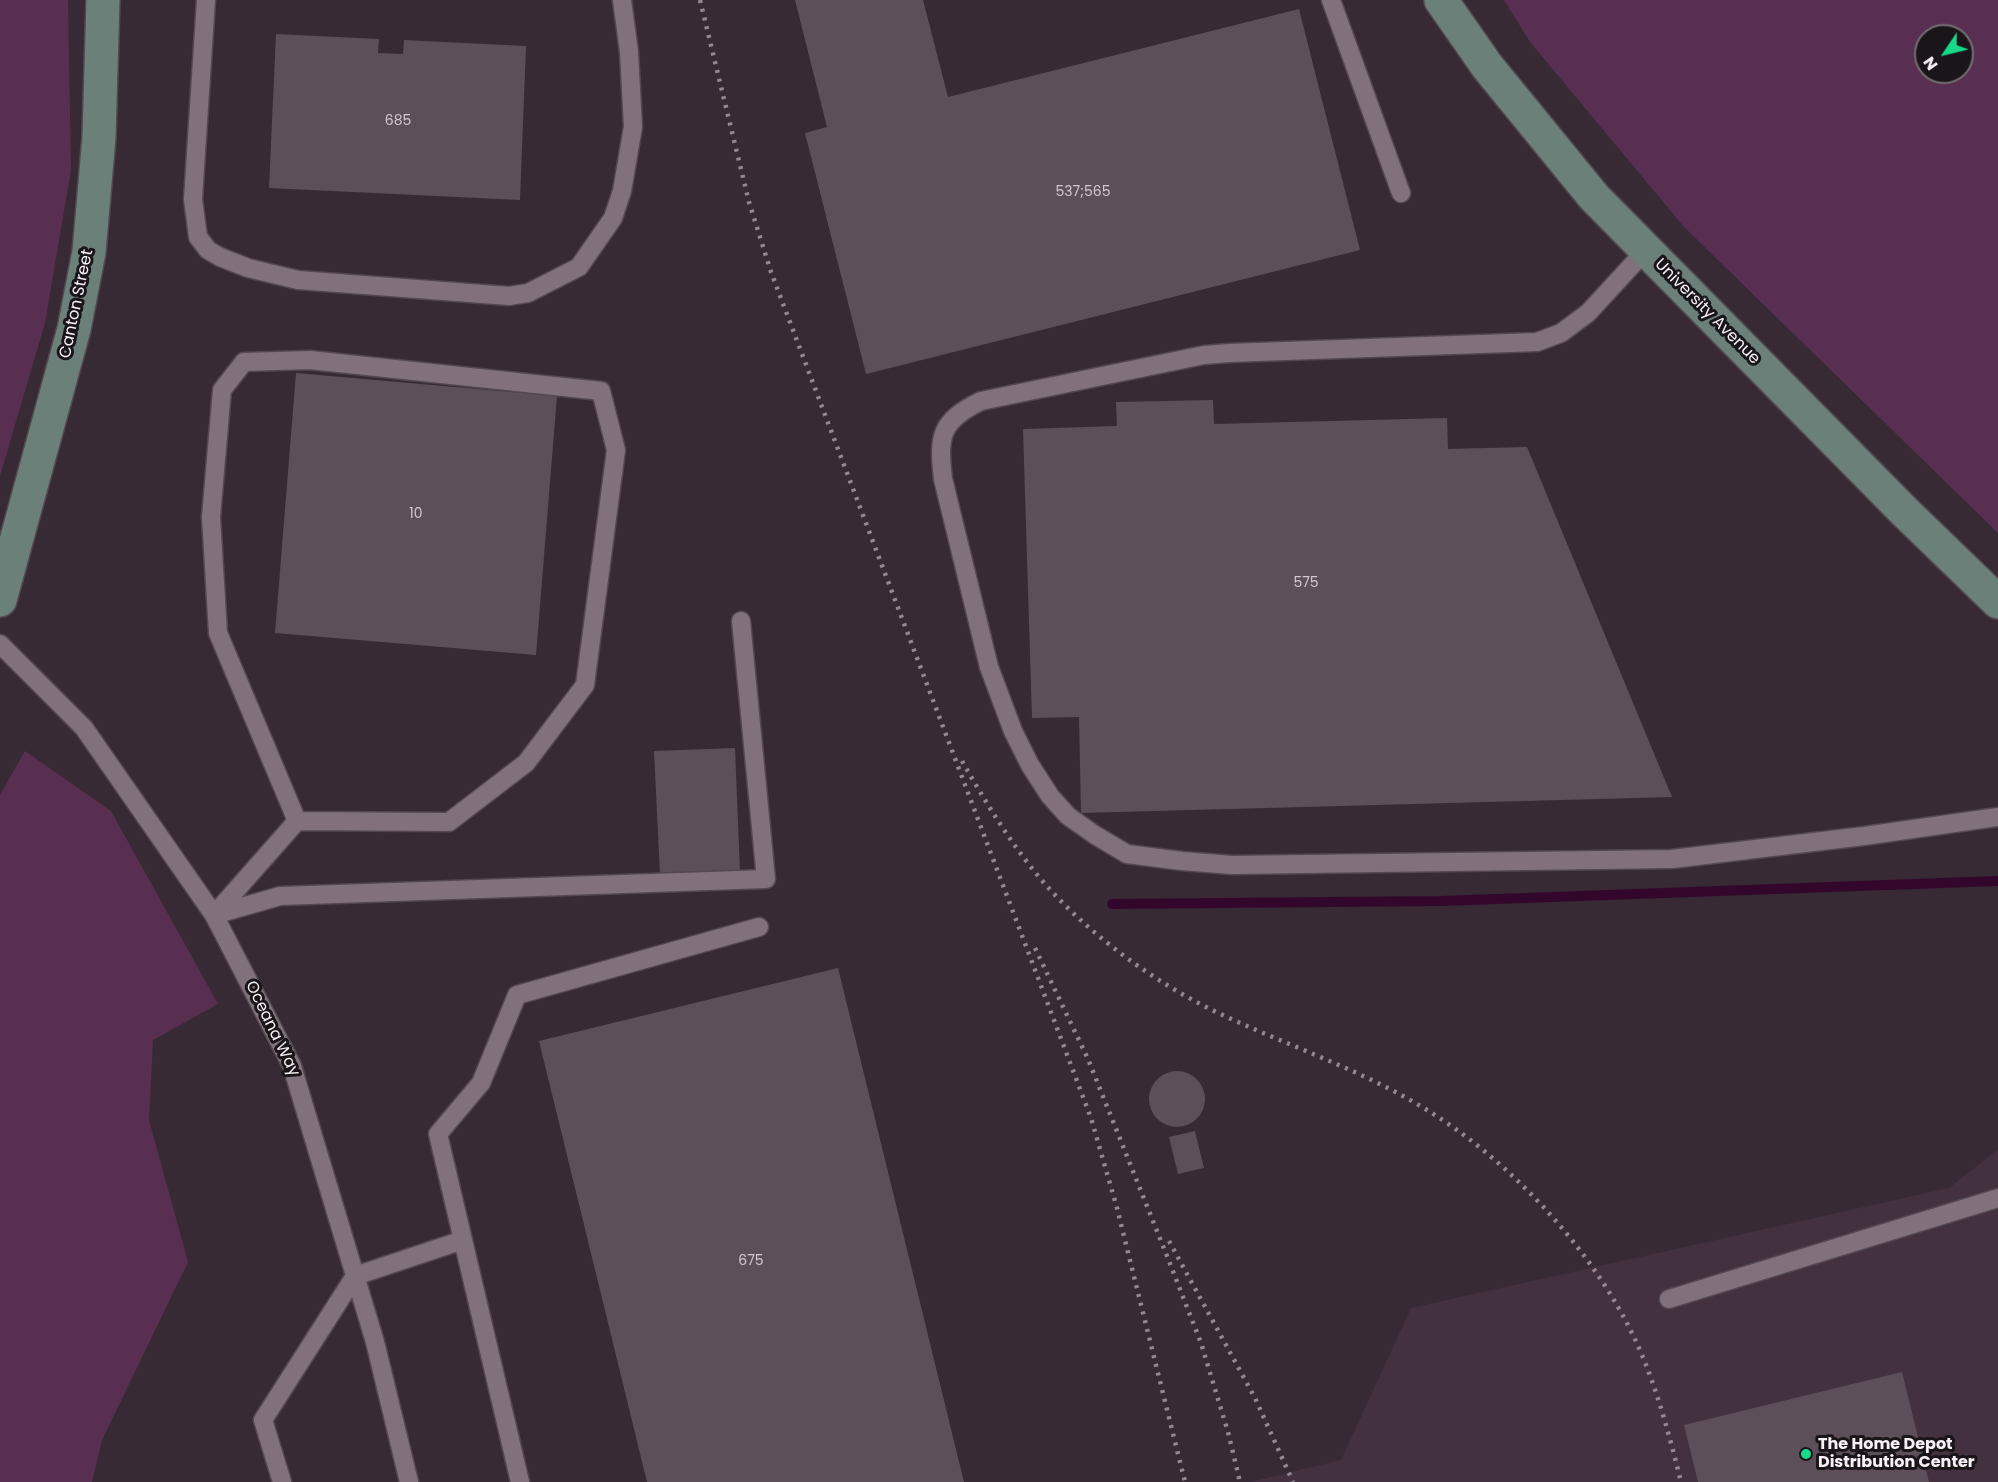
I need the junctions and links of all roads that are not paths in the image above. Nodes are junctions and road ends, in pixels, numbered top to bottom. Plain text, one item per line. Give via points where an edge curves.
1 (104, 0) edge
2 (206, 0) edge
3 (622, 0) edge
4 (1331, 0) edge
5 (1441, 0) edge
6 (1401, 193) dead end
7 (1646, 250) junction
8 (0, 600) edge
9 (1998, 602) edge
10 (741, 621) dead end
11 (0, 644) edge
12 (1998, 817) edge
13 (297, 821) junction
14 (214, 915) junction
15 (759, 927) dead end
16 (1998, 1198) edge
17 (463, 1240) junction
18 (355, 1276) junction
19 (1669, 1299) dead end
20 (282, 1482) edge
21 (409, 1482) edge
22 (520, 1482) edge

1 - 8 main road, Canton Street via 99,137 89,252 74,329
2 - 3 lane via 193,199 198,237 208,250 248,268 298,280 509,296 528,293 579,267 614,218 633,127
4 - 6 lane
5 - 7 main road, University Avenue via 1545,139
7 - 9 main road, University Avenue
7 - 12 lane via 1588,313 1561,333 1537,342 1204,355 981,401 950,420 940,450 943,479 989,667 1030,765 1068,816 1127,854 1232,864 1672,859
10 - 14 lane via 766,879 280,896
11 - 14 lane, Oceana Way via 84,728
13 - 13 lane via 218,633 211,517 222,390 244,362 310,360 601,391 616,450 585,685 526,763 449,822
13 - 14 lane
14 - 18 lane, Oceana Way via 292,1066
15 - 17 lane via 516,995 481,1083 438,1134
16 - 19 lane
17 - 18 lane
17 - 22 lane
18 - 20 lane via 263,1420
18 - 21 lane, Oceana Way

